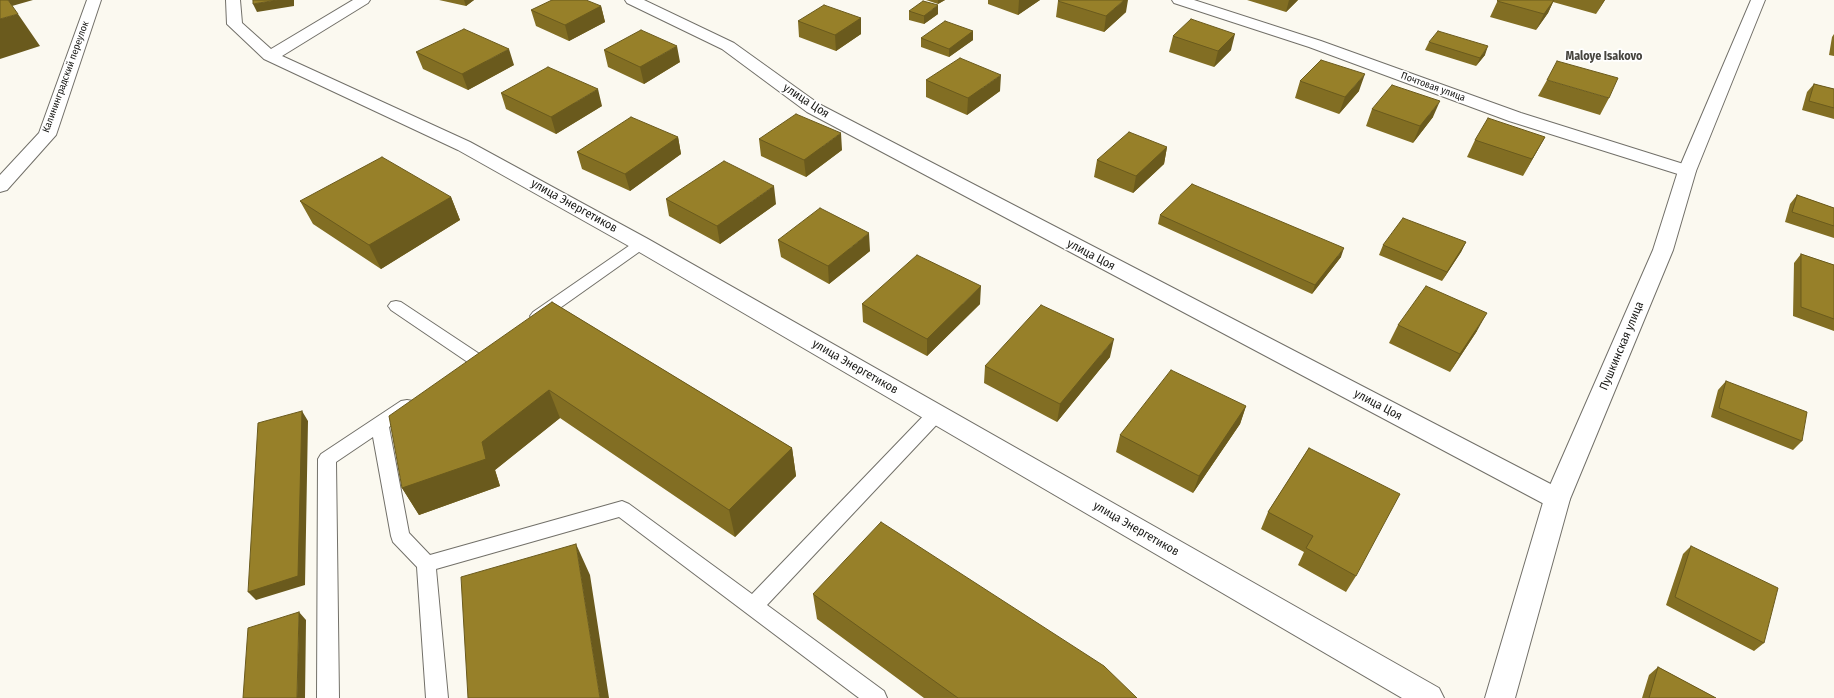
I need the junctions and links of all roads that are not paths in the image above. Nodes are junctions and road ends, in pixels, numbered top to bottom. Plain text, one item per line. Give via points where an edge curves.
1 (94, 0) edge
2 (233, 0) edge
3 (363, 0) edge
4 (632, 0) edge
5 (1179, 0) edge
6 (1758, 0) edge
7 (270, 56) junction
8 (1687, 171) junction
9 (0, 186) edge
10 (641, 244) junction
11 (396, 306) dead end
12 (526, 324) edge
13 (475, 359) edge
14 (418, 399) edge
15 (936, 414) junction
16 (380, 425) junction
17 (1557, 499) junction
18 (426, 564) junction
19 (753, 606) junction
20 (328, 698) edge
21 (436, 698) edge
22 (876, 698) edge
23 (1429, 698) edge
24 (1500, 698) edge

1 - 9 street, Калининградский переулок via 47,135
2 - 7 street, улица Энергетиков via 235,24
3 - 7 street
4 - 17 street, улица Цоя via 728,46 820,112
5 - 8 street, Почтовая улица via 1315,44 1515,117
6 - 8 street, Пушкинская улица
7 - 10 street, улица Энергетиков via 464,146
8 - 17 street, Пушкинская улица via 1663,250
10 - 12 lane
10 - 15 street, улица Энергетиков
11 - 13 lane
14 - 16 lane
15 - 19 lane
15 - 23 street, улица Энергетиков
16 - 18 lane via 400,536
16 - 20 lane via 327,459
17 - 24 street, Пушкинская улица
18 - 19 lane via 622,509
18 - 21 lane
19 - 22 lane

